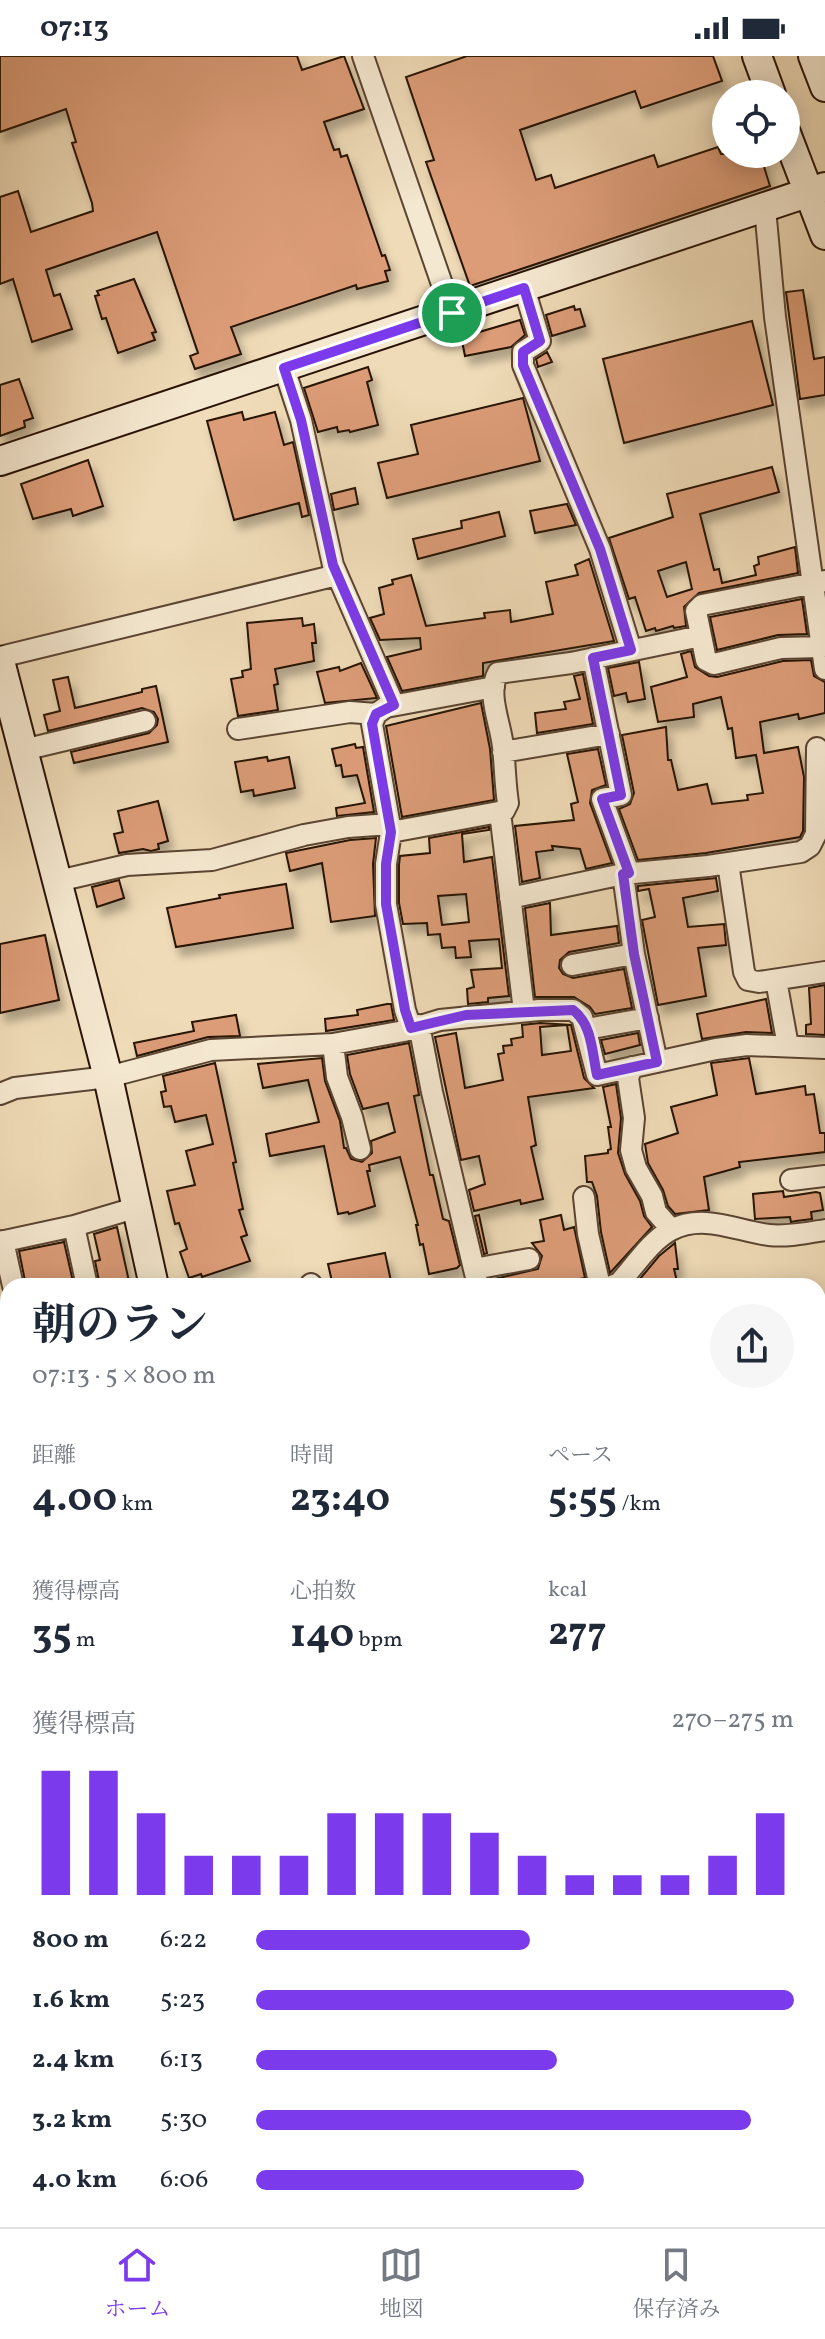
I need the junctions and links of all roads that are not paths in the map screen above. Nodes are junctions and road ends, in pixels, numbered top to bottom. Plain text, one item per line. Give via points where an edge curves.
1 (363, 56) edge
2 (757, 56) edge
3 (813, 56) edge
4 (766, 80) edge
5 (825, 87) edge
6 (800, 159) edge
7 (817, 190) edge
8 (765, 208) junction
9 (825, 235) edge
10 (524, 288) junction
11 (452, 313) junction
12 (284, 368) junction
13 (0, 461) edge
14 (337, 575) junction
15 (820, 582) edge
16 (701, 636) junction
17 (822, 647) junction
18 (631, 650) junction
19 (593, 658) junction
20 (0, 659) edge
21 (825, 669) edge
22 (494, 687) junction
23 (385, 709) junction
24 (145, 721) dead end
25 (238, 729) dead end
26 (609, 734) junction
27 (817, 748) dead end
28 (23, 750) junction
29 (503, 752) junction
30 (500, 812) junction
31 (390, 828) junction
32 (728, 863) junction
33 (626, 873) junction
34 (58, 881) junction
35 (510, 898) junction
36 (634, 954) junction
37 (572, 965) dead end
38 (825, 972) edge
39 (776, 980) junction
40 (524, 1011) junction
41 (648, 1018) junction
42 (415, 1027) junction
43 (587, 1029) junction
44 (333, 1044) junction
45 (788, 1046) junction
46 (825, 1048) edge
47 (657, 1062) junction
48 (632, 1067) junction
49 (108, 1077) junction
50 (0, 1094) edge
51 (353, 1139) dead end
52 (825, 1176) edge
53 (791, 1180) dead end
54 (584, 1197) dead end
55 (138, 1207) junction
56 (74, 1226) junction
57 (671, 1229) junction
58 (825, 1230) edge
59 (1, 1241) edge
60 (529, 1259) dead end
61 (11, 1278) edge
62 (85, 1278) edge
63 (152, 1278) edge
64 (476, 1278) edge
65 (598, 1278) edge
66 (634, 1278) edge

1 - 11 street
2 - 4 street
3 - 5 street
6 - 7 street
7 - 8 street
7 - 9 street
8 - 10 street
8 - 15 street via 790,431
10 - 11 street
10 - 18 street via 540,341 523,352 523,365 600,549
11 - 12 street
12 - 13 street
12 - 14 street
14 - 20 street
14 - 23 street
15 - 16 street via 702,605 696,611
15 - 17 street
16 - 17 street via 706,660 714,664 781,648
16 - 18 street
17 - 21 street
18 - 19 street
19 - 22 street via 498,673
19 - 26 street
20 - 28 street
22 - 23 street
22 - 29 street
23 - 25 street
23 - 31 street via 372,724
24 - 28 street
26 - 29 street
26 - 33 street via 621,795 602,799
27 - 32 street via 816,834 810,846 786,856
28 - 34 street
29 - 30 street via 508,803
30 - 31 street
30 - 35 street
31 - 34 street via 348,827 212,860 127,865
31 - 42 street via 386,904 405,1010
32 - 33 street
32 - 39 street via 744,972 748,980
33 - 35 street
33 - 36 street
34 - 49 street
35 - 40 street
36 - 37 street
36 - 41 street
38 - 39 street
39 - 45 street
40 - 42 street via 466,1015
40 - 43 street via 573,1010
41 - 43 street
41 - 47 street
42 - 44 street
42 - 64 street
43 - 48 street via 597,1075
44 - 49 street via 211,1050
44 - 51 street
45 - 46 street
45 - 47 street via 747,1045
47 - 48 street
48 - 57 street via 631,1150 656,1212
49 - 50 street
49 - 55 street
52 - 53 street
54 - 65 street
55 - 56 street
55 - 63 street
56 - 59 street
56 - 62 street
57 - 58 street via 701,1223 772,1236
57 - 66 street via 654,1242
59 - 61 street
60 - 64 street

